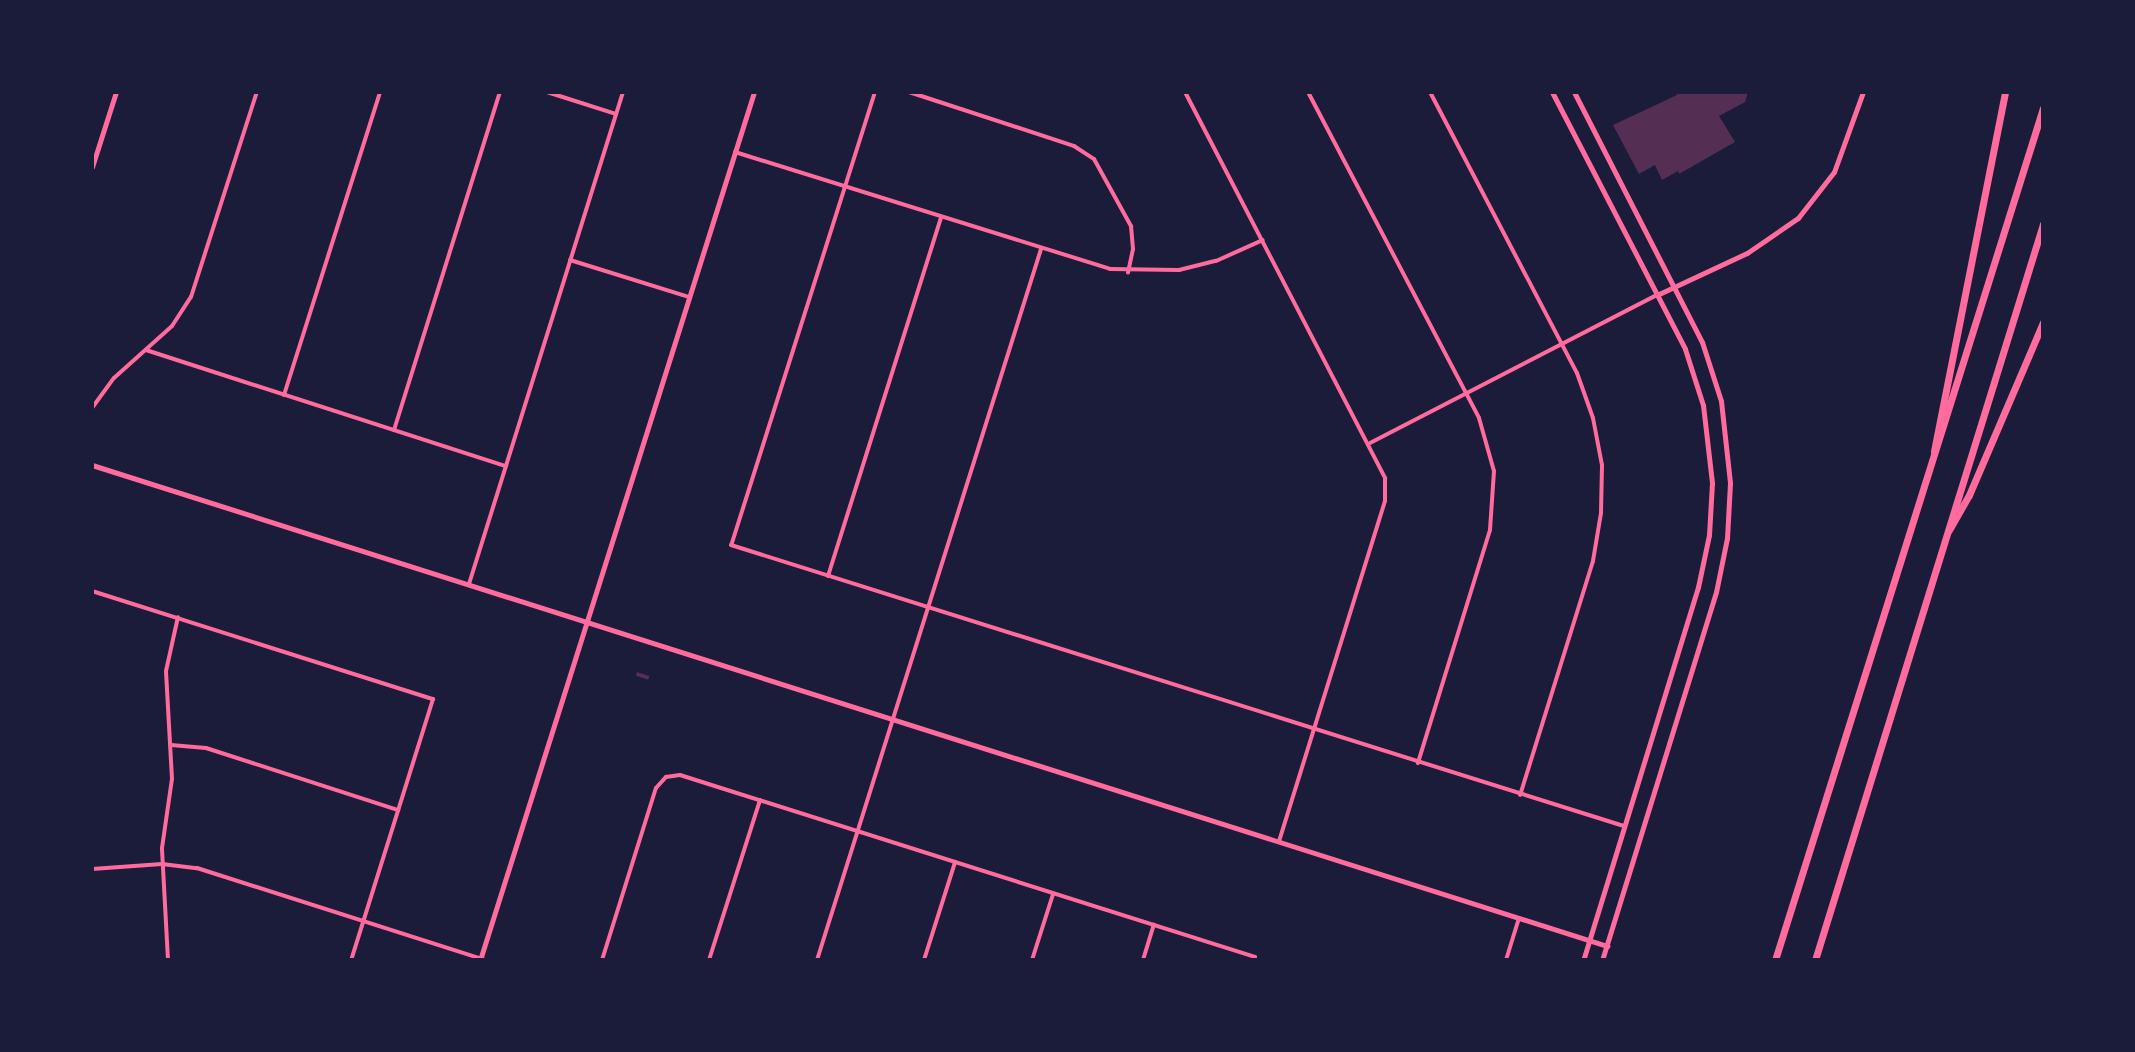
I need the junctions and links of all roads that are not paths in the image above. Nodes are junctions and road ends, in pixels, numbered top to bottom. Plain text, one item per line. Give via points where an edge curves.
1 (116, 92) edge
2 (257, 92) edge
3 (380, 92) edge
4 (500, 92) edge
5 (547, 92) edge
6 (623, 92) edge
7 (754, 92) edge
8 (875, 92) edge
9 (909, 92) edge
10 (1308, 92) edge
11 (1430, 92) edge
12 (1552, 92) edge
13 (1574, 92) edge
14 (1863, 92) edge
15 (2005, 92) edge
16 (1187, 93) edge
17 (2043, 108) edge
18 (616, 114) junction
19 (735, 152) junction
20 (92, 167) edge
21 (844, 186) junction
22 (941, 217) junction
23 (2043, 224) edge
24 (1263, 240) junction
25 (1041, 249) junction
26 (570, 260) junction
27 (1128, 272) junction
28 (1676, 286) junction
29 (1659, 294) junction
30 (689, 297) junction
31 (2043, 322) edge
32 (1561, 342) junction
33 (146, 350) junction
34 (1466, 392) junction
35 (284, 395) junction
36 (92, 408) edge
37 (394, 430) junction
38 (1370, 443) junction
39 (92, 465) edge
40 (506, 466) junction
41 (1929, 481) junction
42 (1941, 546) junction
43 (828, 576) junction
44 (469, 584) junction
45 (92, 591) edge
46 (928, 608) junction
47 (178, 617) junction
48 (586, 622) junction
49 (893, 719) junction
50 (1314, 729) junction
51 (171, 745) junction
52 (1418, 763) junction
53 (1520, 795) junction
54 (760, 800) junction
55 (398, 810) junction
56 (1624, 826) junction
57 (858, 831) junction
58 (1279, 842) junction
59 (955, 862) junction
60 (162, 864) junction
61 (92, 869) edge
62 (1053, 893) junction
63 (1519, 918) junction
64 (363, 921) junction
65 (1154, 925) junction
66 (1589, 940) junction
67 (1607, 946) junction
68 (482, 959) edge
69 (1254, 959) edge
70 (168, 960) edge
71 (351, 960) edge
72 (602, 960) edge
73 (709, 960) edge
74 (817, 960) edge
75 (924, 960) edge
76 (1032, 960) edge
77 (1143, 960) edge
78 (1506, 960) edge
79 (1583, 960) edge
80 (1602, 960) edge
81 (1775, 960) edge
82 (1815, 960) edge

1 - 20 street
2 - 33 street via 191,297 172,326
3 - 35 street
4 - 37 street
5 - 18 street
6 - 18 street
7 - 19 street
8 - 21 street
9 - 27 street via 1074,146 1094,159 1131,226
10 - 34 street
11 - 32 street
12 - 29 street
13 - 28 street
14 - 28 street via 1834,172 1798,218 1756,248
15 - 41 highway
16 - 24 street
17 - 41 highway
18 - 26 street
19 - 21 street
19 - 30 street
21 - 22 street
21 - 43 street via 731,545
22 - 25 street
22 - 43 street
23 - 42 highway
24 - 27 street via 1198,266
24 - 38 street
25 - 27 street
25 - 46 street
26 - 30 street
26 - 40 street
28 - 29 street
28 - 67 street via 1721,401 1730,469 1727,538 1716,592
29 - 32 street
29 - 56 street via 1703,405 1711,509 1698,587
30 - 48 street
31 - 42 highway via 1969,495
32 - 34 street
32 - 53 street via 1593,418 1602,465 1601,513 1593,561
33 - 35 street
33 - 36 street via 114,378
34 - 38 street
34 - 52 street via 1491,451 1493,512
35 - 37 street
37 - 40 street
38 - 50 street via 1385,478 1385,501
39 - 44 street
40 - 44 street
41 - 81 highway
42 - 82 highway
43 - 46 street
44 - 48 street
45 - 47 street
46 - 49 street
46 - 50 street
47 - 51 street via 166,671
47 - 55 street via 433,699
48 - 49 street
48 - 68 street
49 - 57 street
49 - 58 street
50 - 52 street
50 - 58 street
51 - 55 street via 206,748
51 - 60 street
52 - 53 street
53 - 56 street
54 - 57 street
54 - 72 street via 680,775 666,777 656,788
54 - 73 street
55 - 64 street
56 - 66 street
57 - 59 street
57 - 74 street
58 - 63 street
59 - 62 street
59 - 75 street
60 - 61 street
60 - 64 street via 197,868
60 - 70 street
62 - 65 street
62 - 76 street
63 - 66 street
63 - 78 street
64 - 68 street
64 - 71 street
65 - 69 street
65 - 77 street
66 - 67 street
66 - 79 street
67 - 80 street

